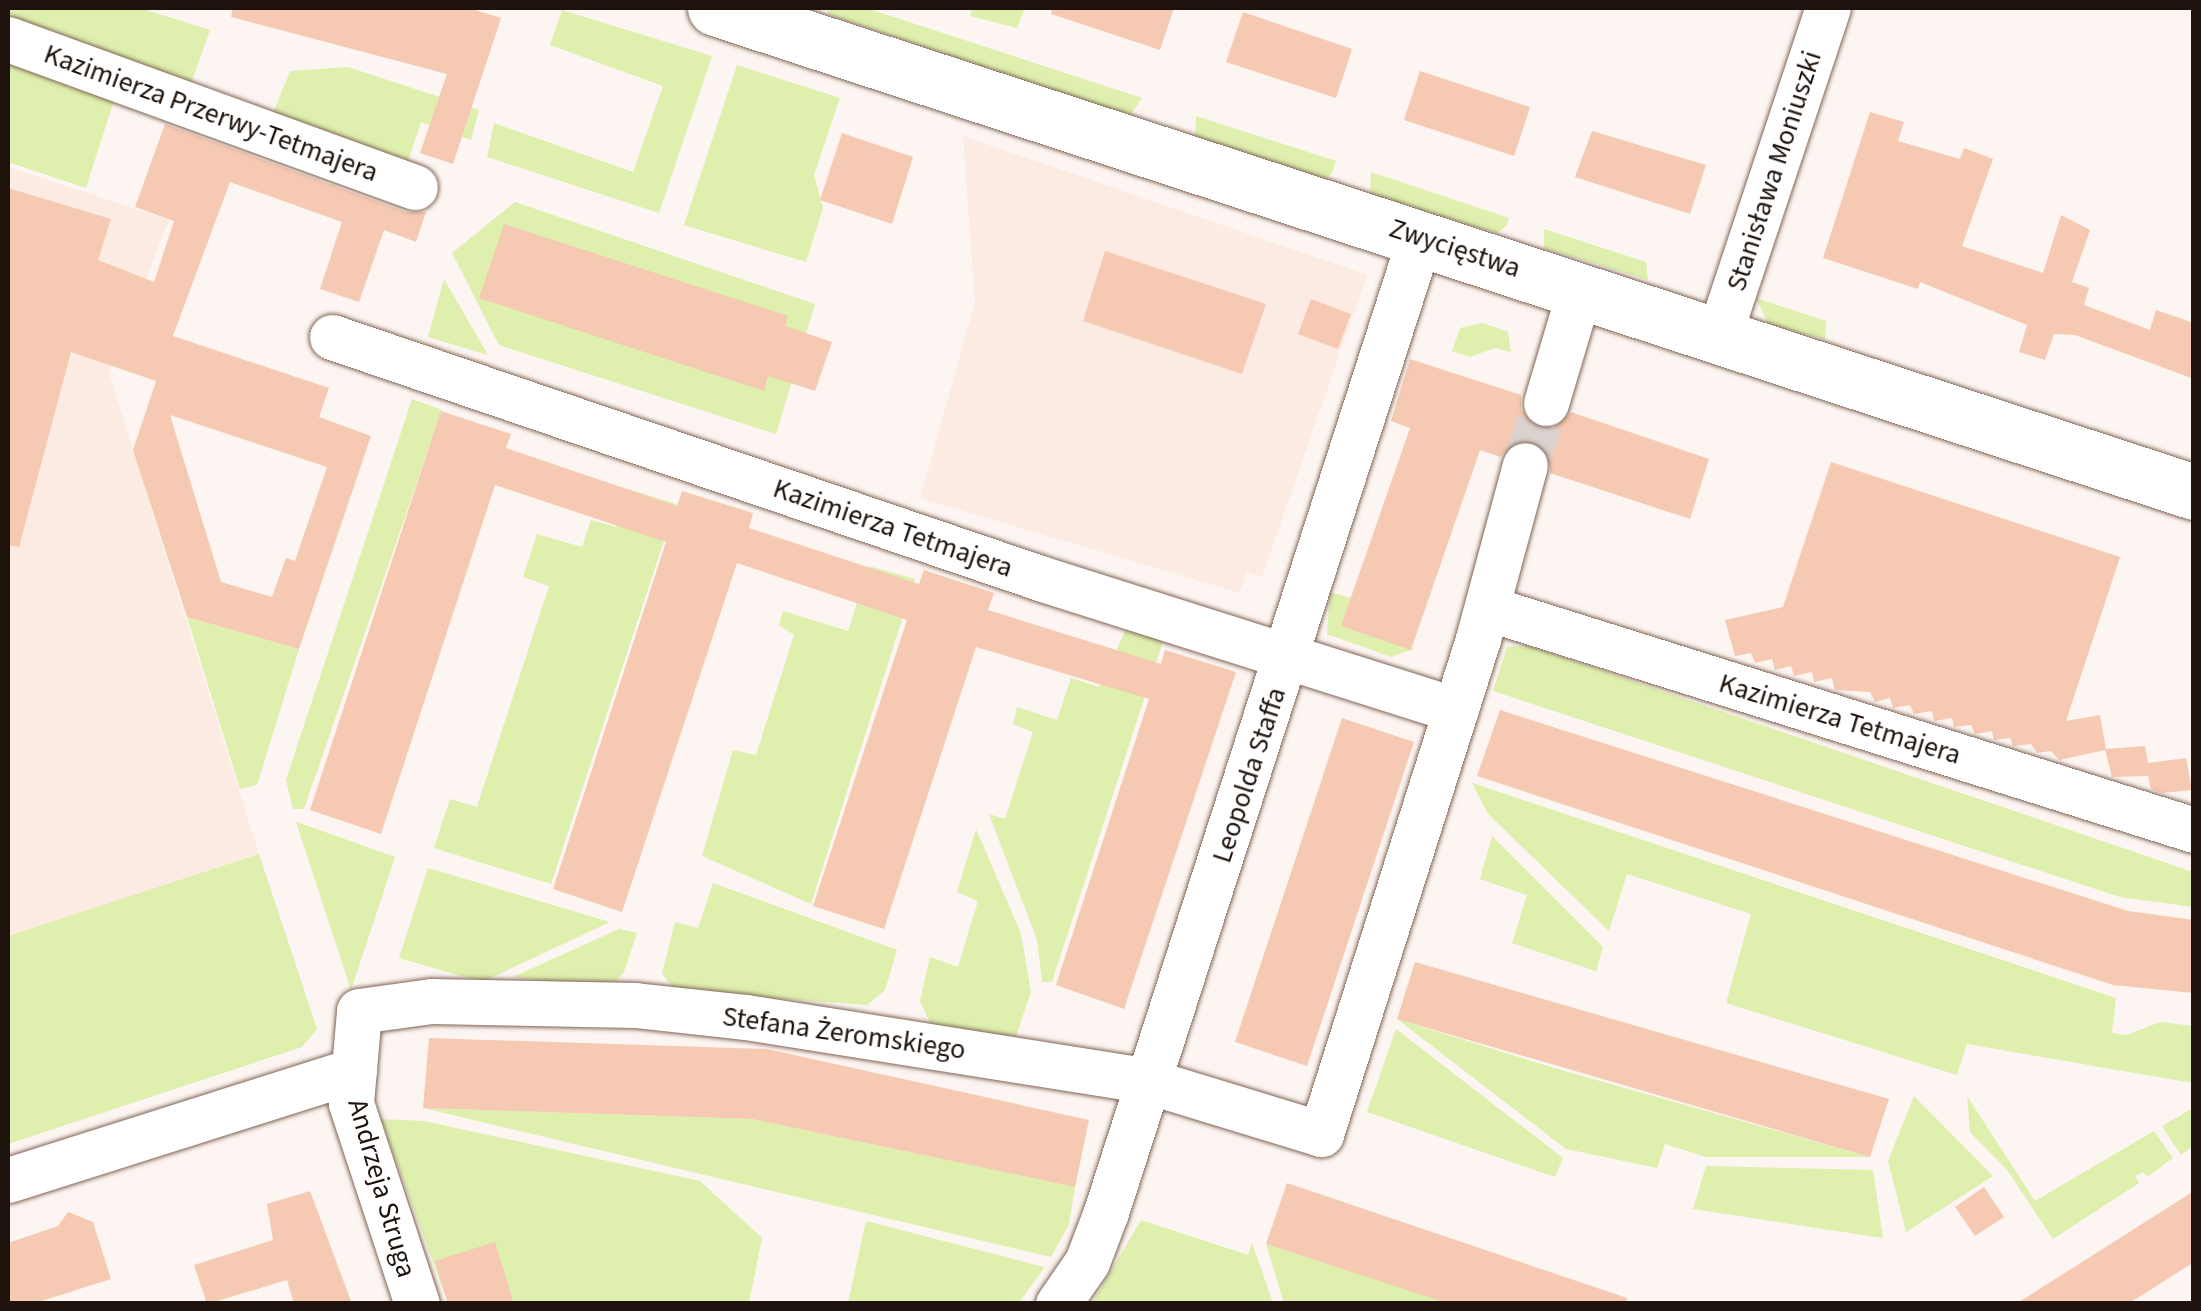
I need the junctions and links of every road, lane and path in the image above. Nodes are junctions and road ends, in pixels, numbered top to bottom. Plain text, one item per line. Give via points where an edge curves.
1 (715, 8) edge
2 (1828, 8) edge
3 (8, 40) edge
4 (415, 187) dead end
5 (1420, 238) junction
6 (1580, 289) junction
7 (1719, 335) junction
8 (332, 337) dead end
9 (1546, 403) tunnel mouth
10 (1525, 465) tunnel mouth
11 (2194, 492) edge
12 (1487, 608) junction
13 (1286, 656) junction
14 (1456, 710) junction
15 (2194, 830) edge
16 (358, 1012) joint
17 (354, 1070) junction
18 (1148, 1081) junction
19 (8, 1180) edge
20 (417, 1304) edge
21 (1058, 1304) edge

1 - 5 street, Zwycięstwa
2 - 7 street, Stanisława Moniuszki
3 - 4 street, Kazimierza Przerwy-Tetmajera
5 - 6 street, Zwycięstwa
5 - 13 street, Leopolda Staffa
6 - 7 street, Zwycięstwa
6 - 9 street
7 - 11 street, Zwycięstwa
8 - 13 street, Kazimierza Tetmajera
10 - 12 street
12 - 14 street
12 - 15 street, Kazimierza Tetmajera
13 - 14 street, Kazimierza Tetmajera
13 - 18 street, Leopolda Staffa
14 - 18 street, Stefana Żeromskiego via 1321,1134
16 - 17 street, Andrzeja Struga
16 - 18 street, Stefana Żeromskiego via 431,1001 635,1005 884,1035
17 - 19 street
17 - 20 street, Andrzeja Struga via 351,1103
18 - 21 street, Leopolda Staffa via 1087,1262

